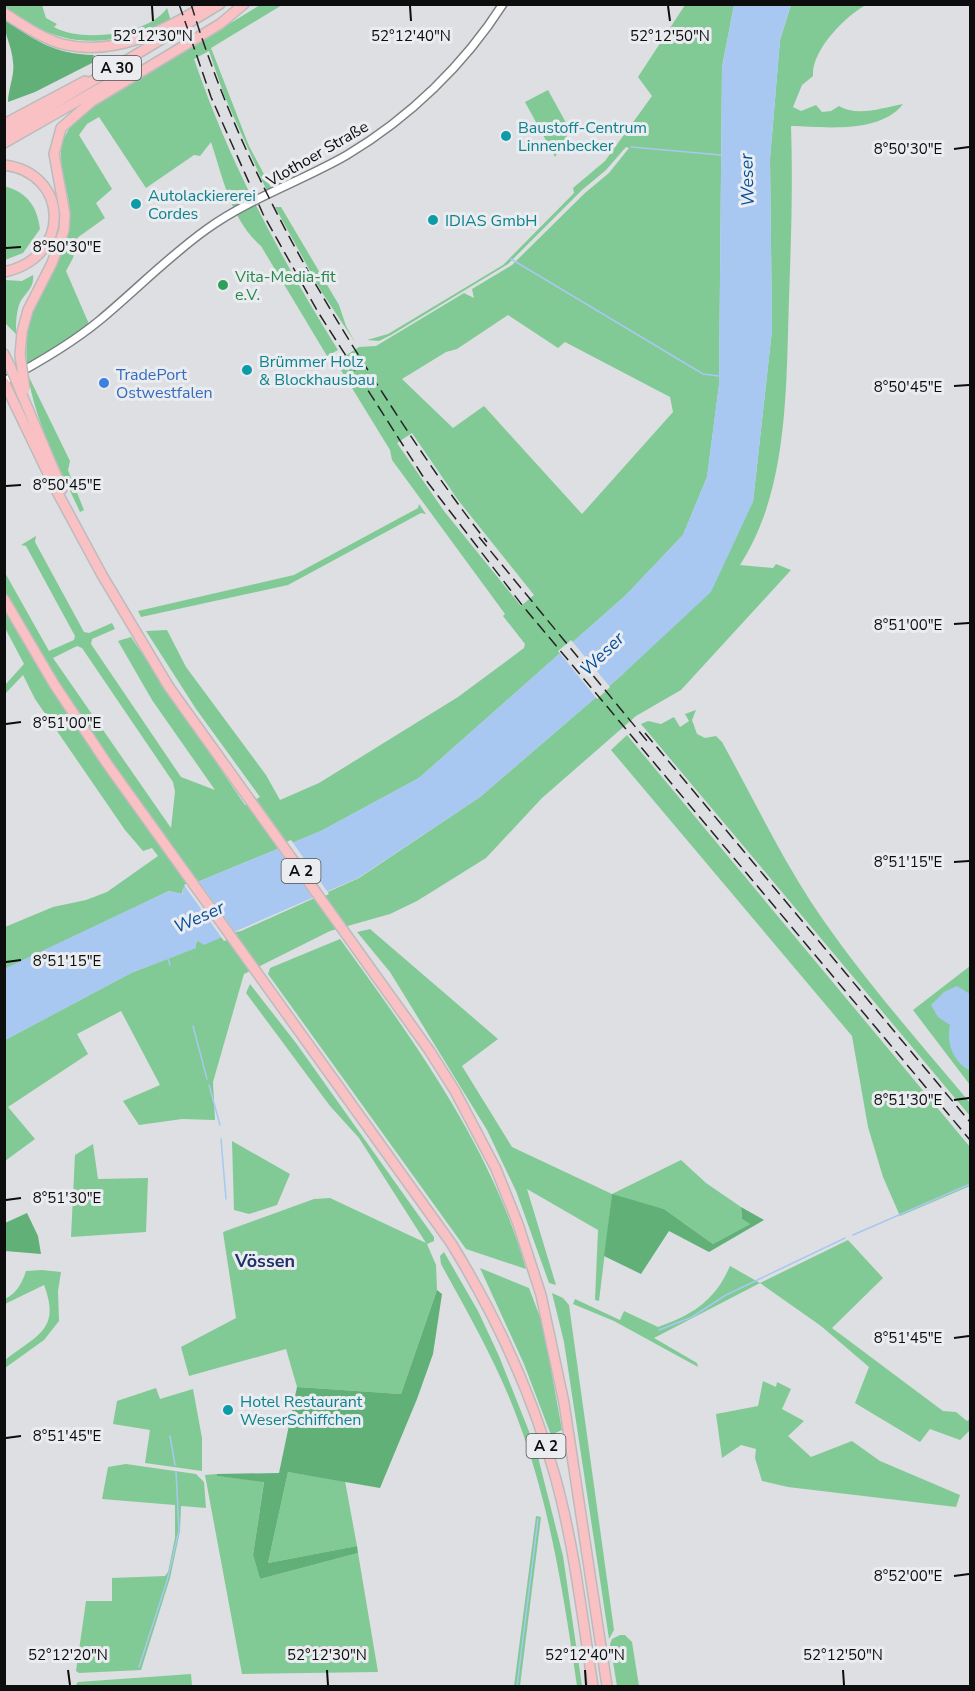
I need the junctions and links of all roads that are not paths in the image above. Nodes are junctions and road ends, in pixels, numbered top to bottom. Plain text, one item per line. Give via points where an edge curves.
1 (220, 4) edge
2 (244, 4) edge
3 (503, 4) edge
4 (209, 8) edge
5 (4, 13) edge
6 (4, 124) edge
7 (4, 134) edge
8 (4, 145) edge
9 (4, 165) edge
10 (4, 272) edge
11 (4, 354) edge
12 (4, 381) edge
13 (22, 389) junction
14 (44, 457) junction
15 (4, 599) edge
16 (592, 1686) edge
17 (607, 1686) edge

1 - 4 highway, A 30
2 - 8 highway, A 30
2 - 13 highway, bridge via 220,24 91,102 61,128 54,146 54,162 63,200 64,230 22,332
3 - 12 main road, Vlothoer Straße via 443,79 386,128 348,154 217,222 98,322
4 - 5 highway via 137,40 97,47 62,44
4 - 6 highway
4 - 7 highway, A 30
9 - 10 highway via 26,172 43,186 50,198 54,224 51,238 32,263
11 - 13 highway, bridge
12 - 14 highway
13 - 14 highway
14 - 17 highway, A 2 via 71,517 169,687 429,1050 476,1129 508,1196 535,1272 564,1403
15 - 16 highway, A 2 via 54,684 161,840 463,1262 510,1352 546,1446 572,1554

